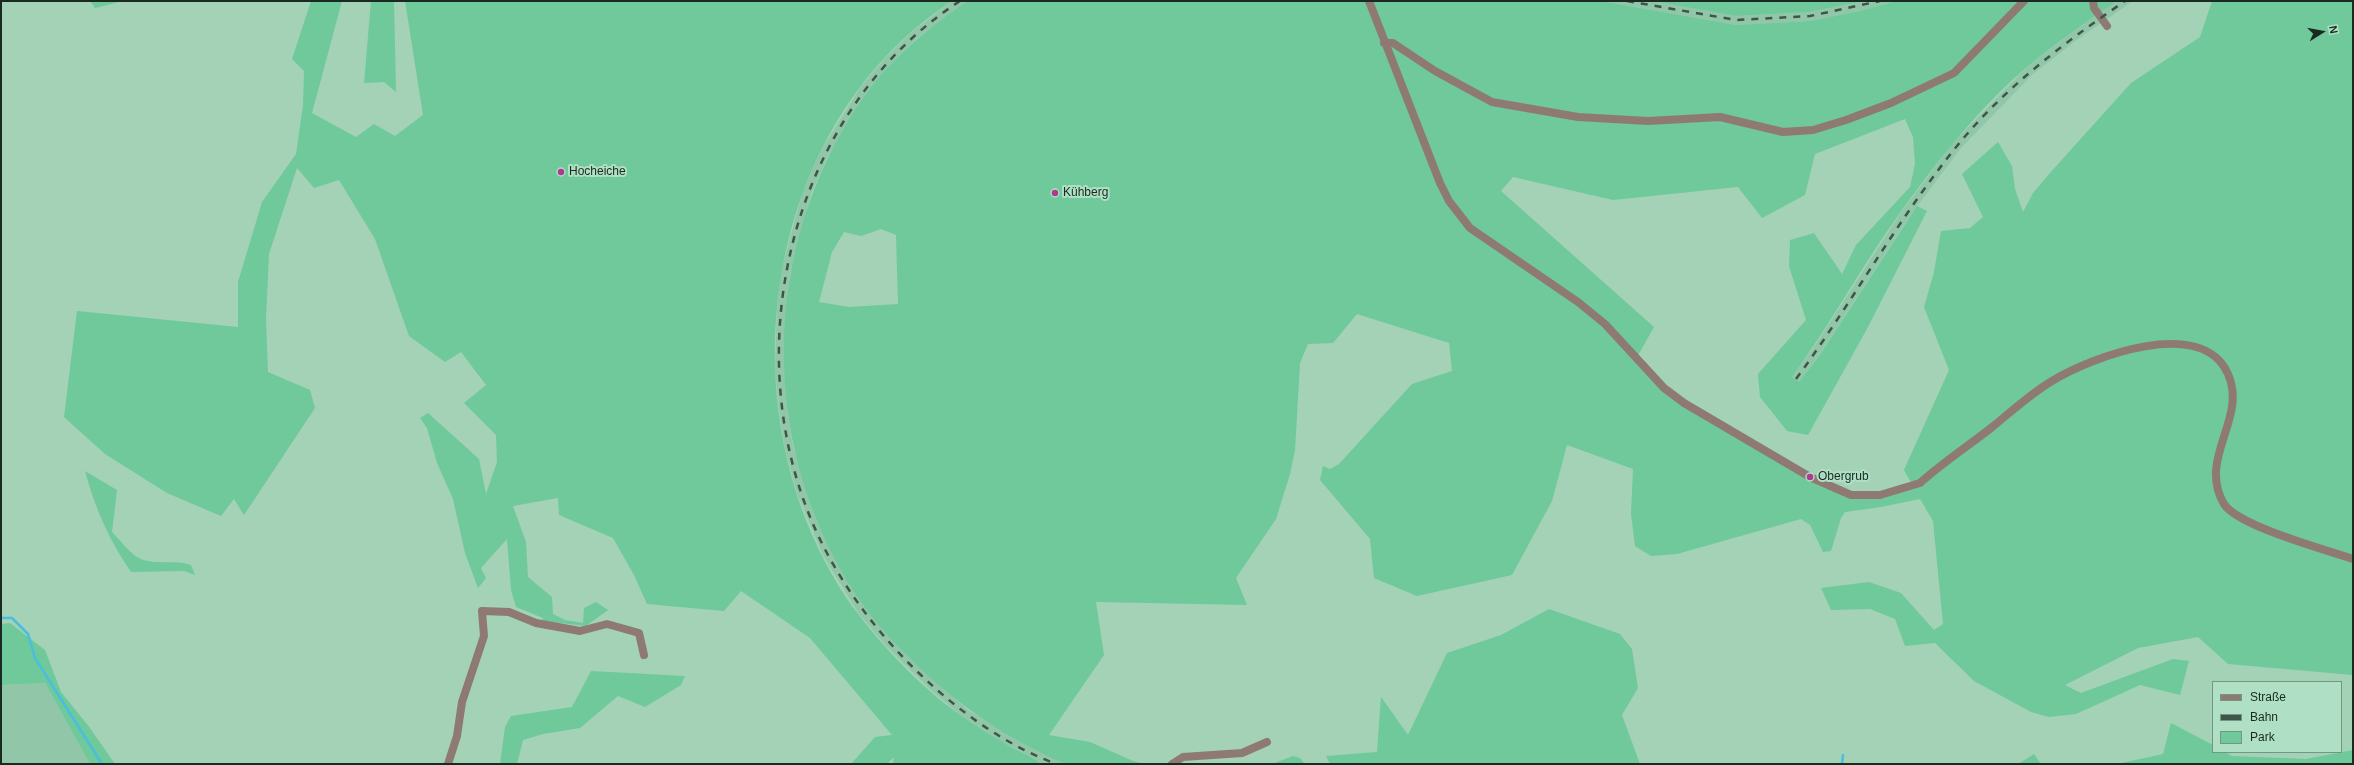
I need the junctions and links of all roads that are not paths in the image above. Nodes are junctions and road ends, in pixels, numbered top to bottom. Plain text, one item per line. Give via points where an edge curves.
1 (1369, 1) edge
2 (2024, 1) edge
3 (2093, 1) edge
4 (2107, 26) dead end
5 (1384, 43) junction
6 (2353, 559) edge
7 (644, 655) dead end
8 (1267, 742) dead end
9 (448, 764) edge
10 (1172, 764) edge

1 - 5 street
2 - 5 street via 1954,73 1891,103 1846,120 1813,130 1783,132 1720,117 1648,121 1578,117 1492,102 1435,71 1394,42
3 - 4 street via 2094,8
5 - 6 street via 1440,183 1449,201 1470,228 1578,302 1605,324 1664,388 1684,404 1810,477 1851,496 1880,495 1905,489 1920,483 2051,381 2109,355 2161,345 2185,344 2204,349 2217,359 2228,374 2233,392 2232,409 2216,460 2216,480 2225,505 2258,527
7 - 9 street via 639,633 607,624 580,631 536,623 510,612 482,611 484,636 462,702 457,736
8 - 10 street via 1242,754 1183,757

